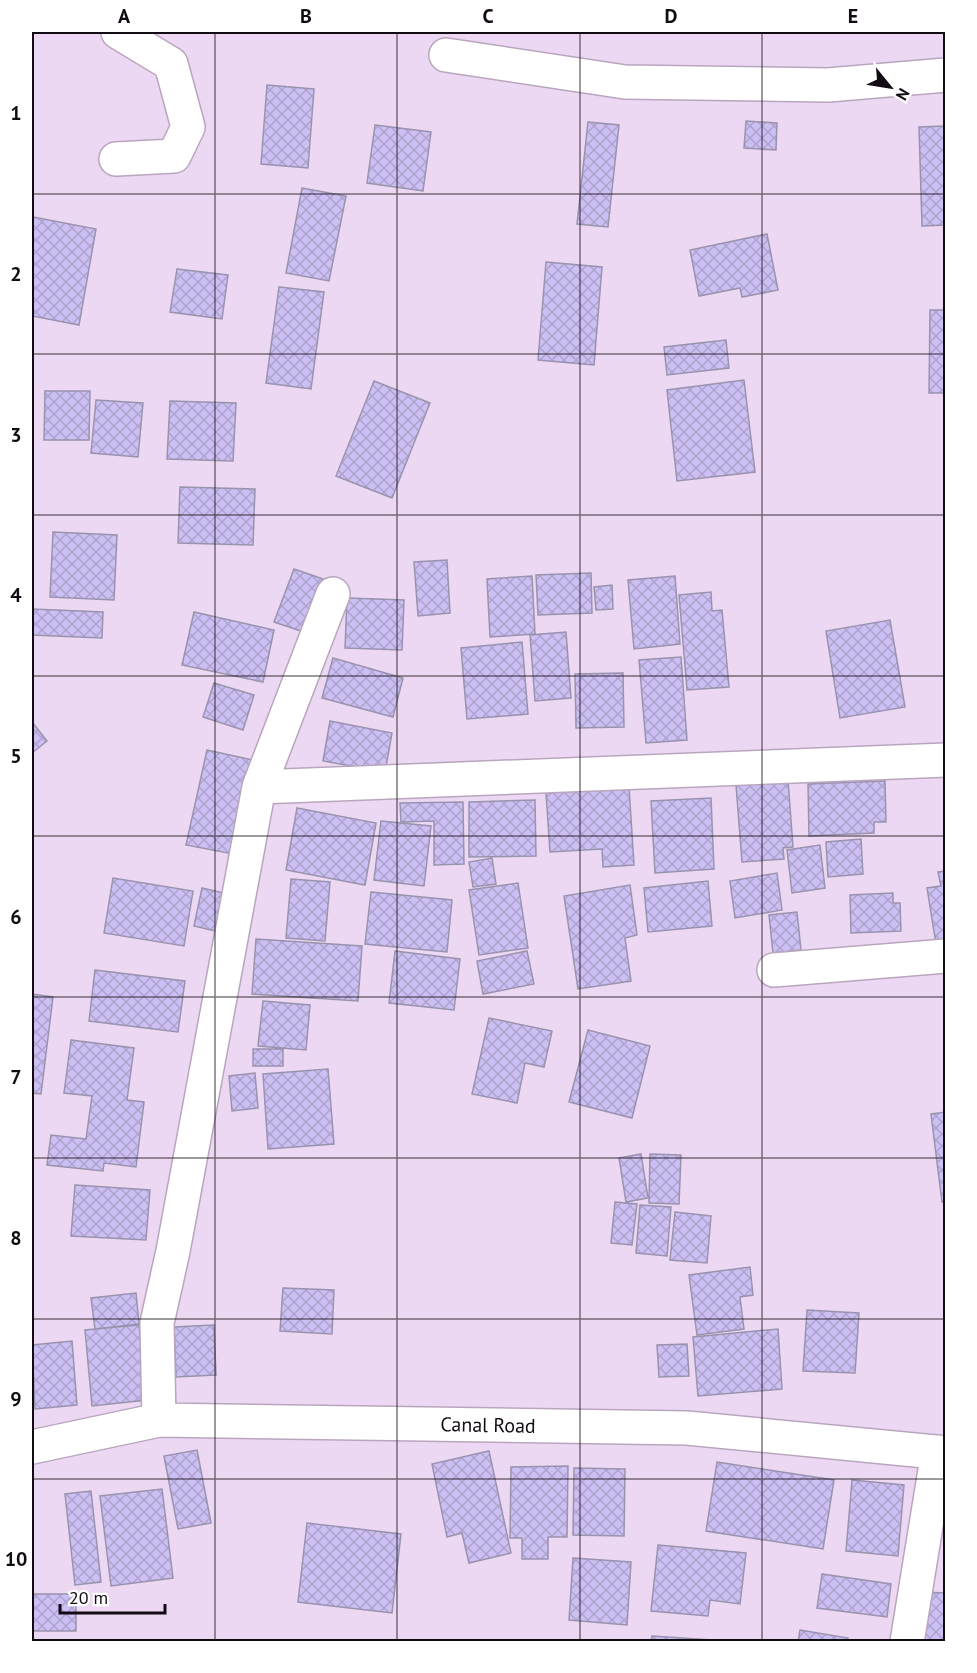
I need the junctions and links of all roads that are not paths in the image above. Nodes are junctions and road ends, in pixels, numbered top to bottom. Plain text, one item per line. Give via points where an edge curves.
1 (118, 32) edge
2 (446, 55) dead end
3 (945, 75) edge
4 (116, 159) dead end
5 (333, 594) dead end
6 (945, 760) edge
7 (259, 787) junction
8 (945, 956) edge
9 (774, 970) dead end
10 (159, 1420) junction
11 (32, 1447) edge
12 (942, 1453) edge
13 (907, 1641) edge

1 - 4 street via 171,64 188,127 174,156
2 - 3 street via 625,82 828,86
5 - 7 street
6 - 7 street
7 - 10 street via 157,1323
8 - 9 street
10 - 11 street, Canal Road
10 - 12 street, Canal Road via 687,1428
12 - 13 street

